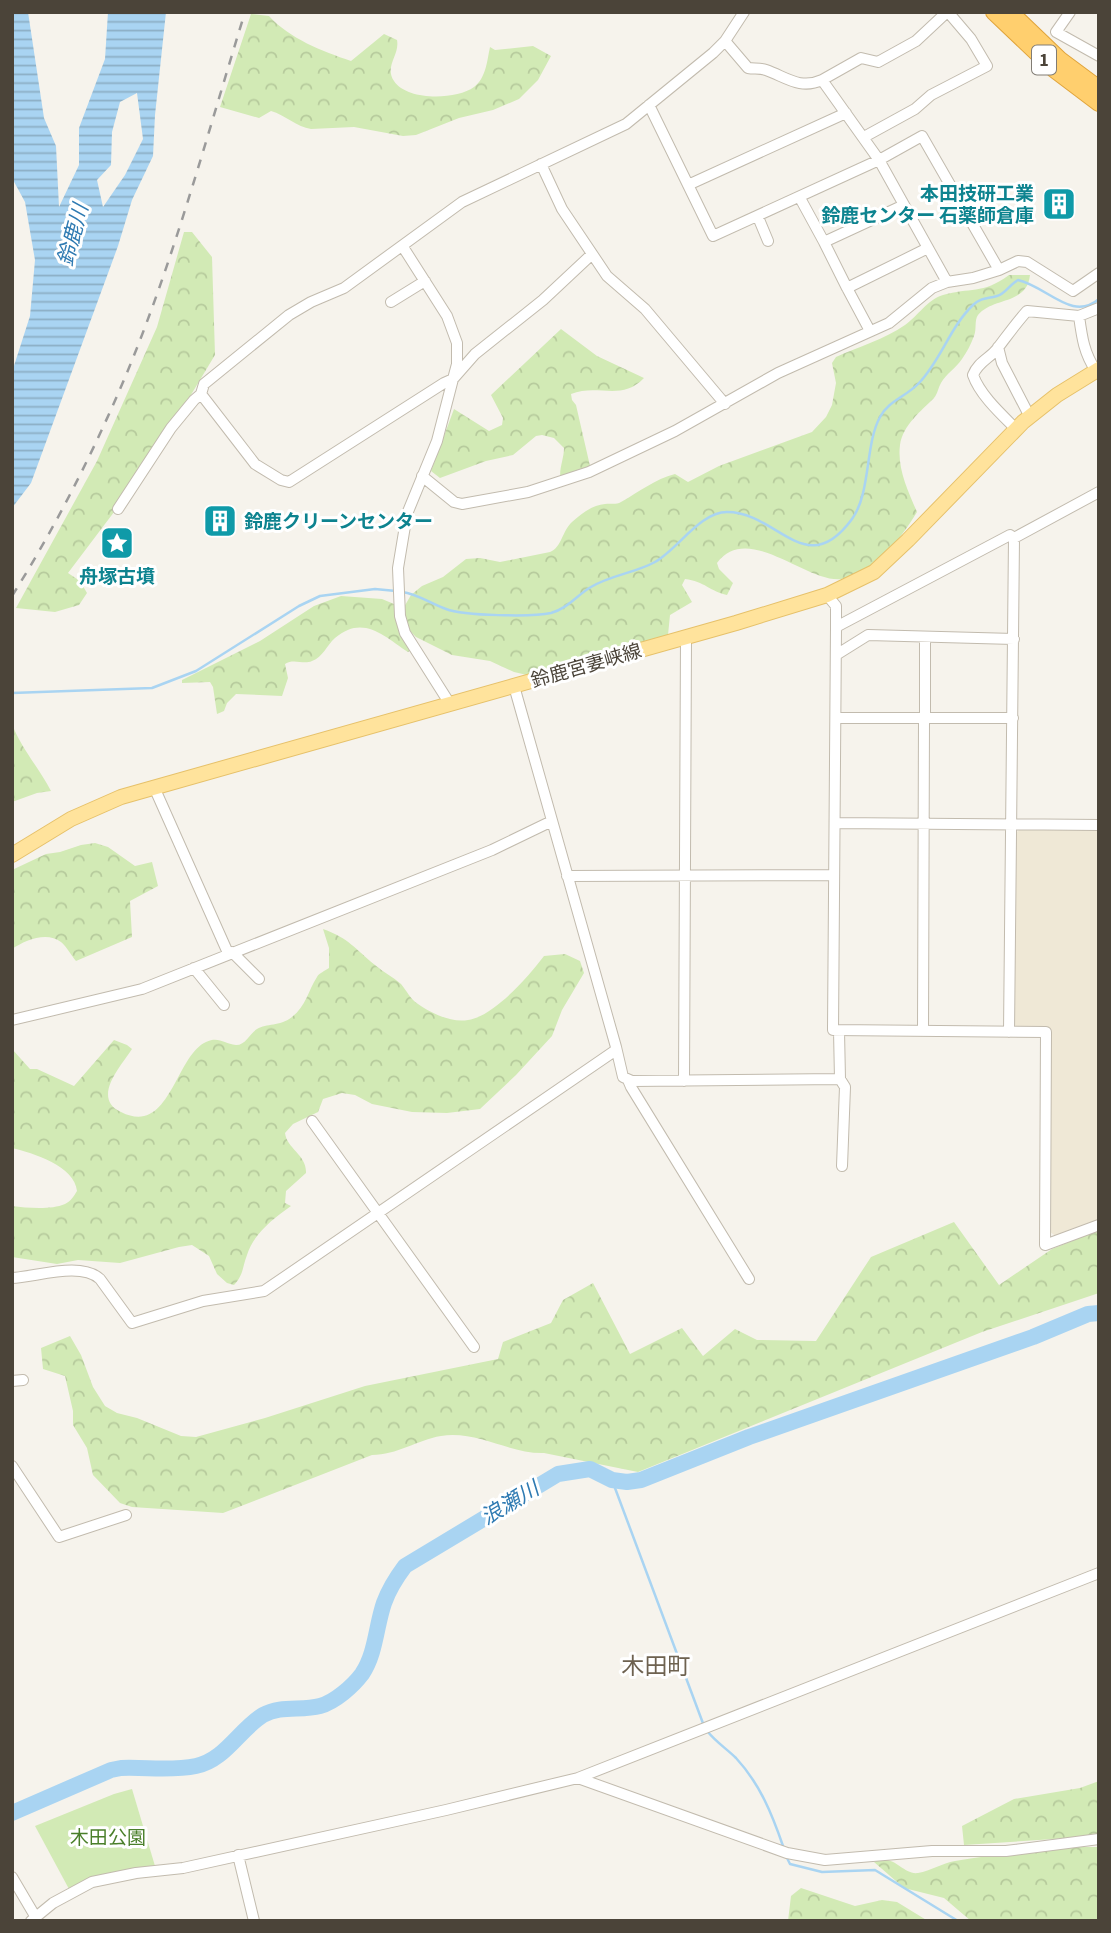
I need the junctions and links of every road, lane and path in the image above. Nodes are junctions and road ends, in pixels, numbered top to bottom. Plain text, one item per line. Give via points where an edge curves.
1 (744, 12) edge
2 (948, 12) edge
3 (994, 12) edge
4 (1010, 12) edge
5 (1070, 12) edge
6 (725, 41) junction
7 (1099, 56) edge
8 (822, 80) junction
9 (1099, 89) edge
10 (1099, 103) edge
11 (649, 105) junction
12 (846, 113) junction
13 (863, 137) junction
14 (879, 160) junction
15 (541, 164) junction
16 (688, 185) junction
17 (800, 198) junction
18 (904, 205) junction
19 (758, 217) junction
20 (768, 241) dead end
21 (824, 242) junction
22 (403, 247) junction
23 (928, 248) junction
24 (592, 255) junction
25 (999, 270) junction
26 (1099, 273) edge
27 (425, 281) junction
28 (947, 282) junction
29 (847, 288) junction
30 (391, 302) dead end
31 (1099, 308) edge
32 (1079, 316) junction
33 (870, 331) junction
34 (998, 347) junction
35 (1097, 370) edge
36 (453, 379) junction
37 (201, 394) junction
38 (725, 404) junction
39 (1030, 417) junction
40 (1016, 429) junction
41 (422, 476) junction
42 (1099, 492) edge
43 (118, 509) dead end
44 (1014, 538) junction
45 (827, 595) junction
46 (836, 627) junction
47 (925, 637) junction
48 (686, 638) junction
49 (1014, 639) junction
50 (836, 655) junction
51 (514, 686) junction
52 (450, 704) junction
53 (836, 718) junction
54 (1013, 718) junction
55 (925, 719) junction
56 (154, 787) junction
57 (552, 821) junction
58 (835, 823) junction
59 (923, 824) junction
60 (1012, 825) junction
61 (1099, 825) edge
62 (12, 855) edge
63 (834, 875) junction
64 (567, 876) junction
65 (686, 876) junction
66 (230, 953) junction
67 (194, 968) junction
68 (259, 979) dead end
69 (224, 1005) dead end
70 (12, 1020) edge
71 (839, 1031) junction
72 (923, 1031) junction
73 (1009, 1032) junction
74 (616, 1050) junction
75 (840, 1079) junction
76 (628, 1080) junction
77 (684, 1081) junction
78 (312, 1121) dead end
79 (842, 1166) dead end
80 (378, 1213) junction
81 (1099, 1225) edge
82 (12, 1278) edge
83 (749, 1279) dead end
84 (474, 1347) dead end
85 (12, 1466) edge
86 (126, 1515) dead end
87 (1099, 1573) edge
88 (578, 1778) junction
89 (1099, 1839) edge
90 (238, 1855) junction
91 (12, 1877) edge
92 (33, 1918) edge
93 (254, 1921) edge

1 - 6 street
2 - 8 street via 916,41 878,62 861,58
2 - 13 street via 987,66
3 - 10 highway, 1 via 1045,62
4 - 9 highway, 1
5 - 7 street via 1056,32
6 - 8 street via 748,68 796,84
6 - 11 street
8 - 12 street
11 - 15 street via 626,124
11 - 16 street
12 - 13 street
12 - 16 street
13 - 14 street
14 - 17 street
14 - 18 street
14 - 25 street via 922,136
15 - 22 street via 462,202
15 - 24 street via 562,209
16 - 19 street via 713,236
17 - 19 street
17 - 21 street
18 - 21 street
18 - 23 street
19 - 20 street
21 - 29 street
22 - 27 street
22 - 37 street via 344,288 289,315 204,384
23 - 28 street
23 - 29 street
24 - 36 street via 475,354
24 - 38 street via 607,276 645,309
25 - 26 street via 1027,262 1073,291
25 - 28 street
27 - 30 street
27 - 36 street via 455,336
28 - 33 street
29 - 33 street
31 - 32 street
32 - 34 street via 1027,311
32 - 35 street via 1081,341
33 - 38 street via 778,373
34 - 39 street
34 - 40 street via 974,374 987,397
35 - 39 main road, 鈴鹿宮妻峡線
36 - 37 street via 289,482 254,464
36 - 41 street via 437,441
37 - 43 street via 171,428
38 - 41 street via 589,472 528,492 462,504
39 - 40 main road, 鈴鹿宮妻峡線
40 - 45 main road, 鈴鹿宮妻峡線 via 874,572
41 - 52 street via 407,513 398,568 400,616 405,633
42 - 44 street
44 - 46 street via 1010,535
44 - 49 street
45 - 46 street via 836,606
45 - 48 main road, 鈴鹿宮妻峡線
46 - 50 street
47 - 49 street
47 - 50 street via 868,635
47 - 55 street
48 - 51 main road, 鈴鹿宮妻峡線
48 - 65 street
49 - 54 street
50 - 53 street
51 - 52 main road, 鈴鹿宮妻峡線
51 - 57 street
52 - 56 main road, 鈴鹿宮妻峡線
53 - 55 street
53 - 58 street
54 - 55 street
54 - 60 street
55 - 59 street
56 - 62 main road, 鈴鹿宮妻峡線 via 71,819
56 - 66 street
57 - 64 street
57 - 66 street via 492,850
58 - 59 street
58 - 63 street
59 - 60 street
59 - 72 street
60 - 61 street
60 - 73 street
63 - 65 street
63 - 71 street via 833,1030
64 - 65 street
64 - 74 street
65 - 77 street
66 - 67 street
66 - 68 street
67 - 69 street
67 - 70 street via 142,989
71 - 72 street
71 - 75 street
72 - 73 street
73 - 81 street via 1046,1032 1045,1245
74 - 76 street via 623,1077
74 - 80 street
75 - 77 street
75 - 79 street via 845,1087
76 - 77 street
76 - 83 street
78 - 80 street
80 - 82 street via 264,1292 203,1301 132,1324 94,1274 64,1271
80 - 84 street
85 - 86 street via 59,1537
87 - 88 street
88 - 89 street via 781,1851 836,1861 932,1851 1006,1851
88 - 90 street
90 - 92 street via 92,1882
90 - 93 street
91 - 92 street

